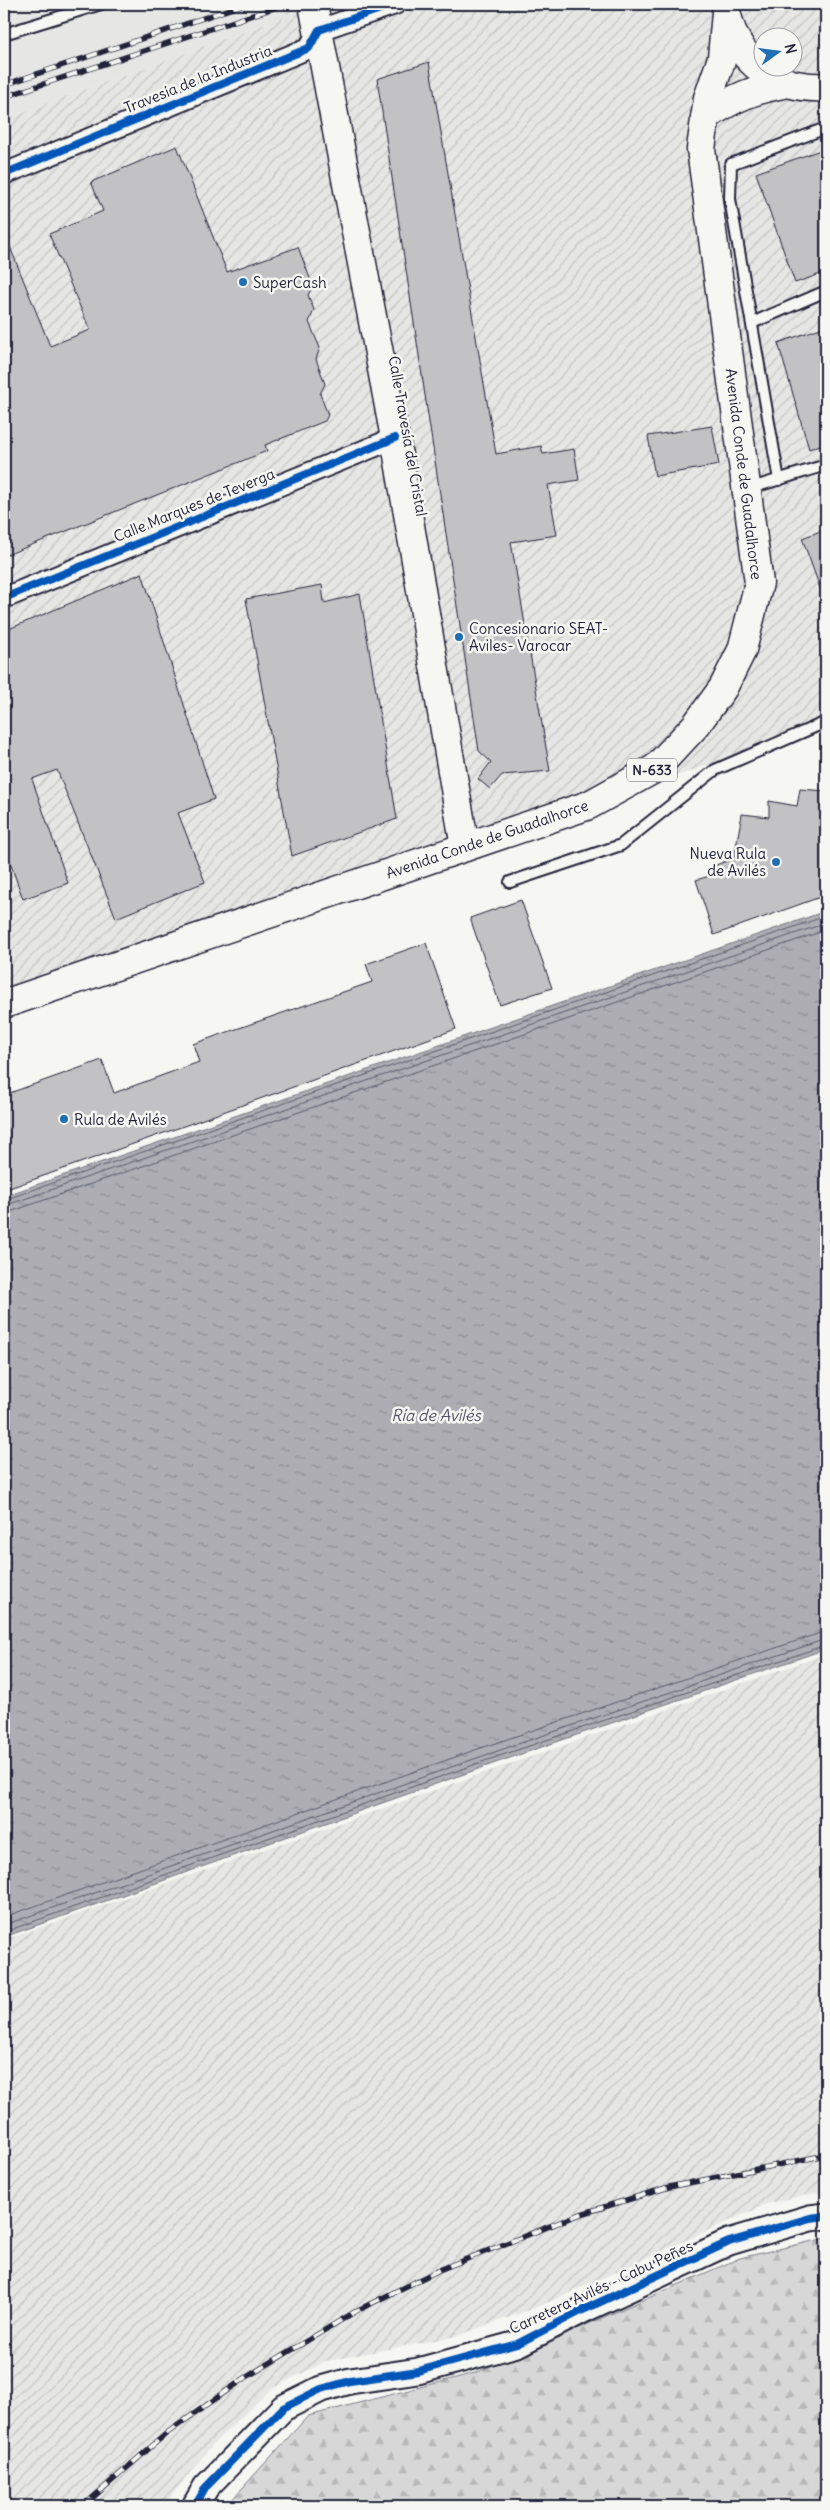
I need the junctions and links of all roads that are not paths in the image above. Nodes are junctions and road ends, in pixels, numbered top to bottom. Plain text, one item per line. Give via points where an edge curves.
1 (100, 4) edge
2 (313, 4) edge
3 (395, 4) edge
4 (725, 8) edge
5 (319, 30) junction
6 (4, 34) edge
7 (788, 83) junction
8 (826, 87) edge
9 (705, 117) junction
10 (826, 128) edge
11 (4, 174) edge
12 (826, 292) edge
13 (752, 323) junction
14 (395, 438) junction
15 (826, 464) edge
16 (779, 480) junction
17 (748, 489) junction
18 (4, 598) edge
19 (826, 722) edge
20 (466, 847) junction
21 (510, 882) dead end
22 (4, 1004) edge
23 (826, 2216) edge
24 (195, 2506) edge

1 - 6 lane
2 - 5 main road, Calle Travesía del Cristal
3 - 5 street
4 - 7 main road via 731,31 749,60 773,78
4 - 9 main road, Avenida Conde de Guadalhorce via 722,58
5 - 11 street, Travesía de la Industria via 308,48
5 - 14 main road, Calle Travesía del Cristal
7 - 8 main road via 807,88
7 - 9 main road via 757,89 728,101
9 - 17 main road, Avenida Conde de Guadalhorce / N-633 via 701,149 704,182
10 - 13 lane, Avenida Conde de Guadalhorce via 731,164 730,198
12 - 13 lane
13 - 16 lane, Avenida Conde de Guadalhorce
14 - 18 street, Calle Marques de Teverga
14 - 20 main road, Calle Travesía del Cristal
15 - 16 lane
16 - 17 lane
17 - 20 main road, Avenida Conde de Guadalhorce / N-633 via 759,583 742,650 723,688 696,725 656,768 589,805
19 - 21 lane via 716,770 621,846
20 - 22 main road, Avenida Conde de Guadalhorce / N-633
23 - 24 street, Carretera Avilés - Cabu Peñes via 730,2242 517,2344 418,2371 350,2381 321,2389 283,2408 206,2487

